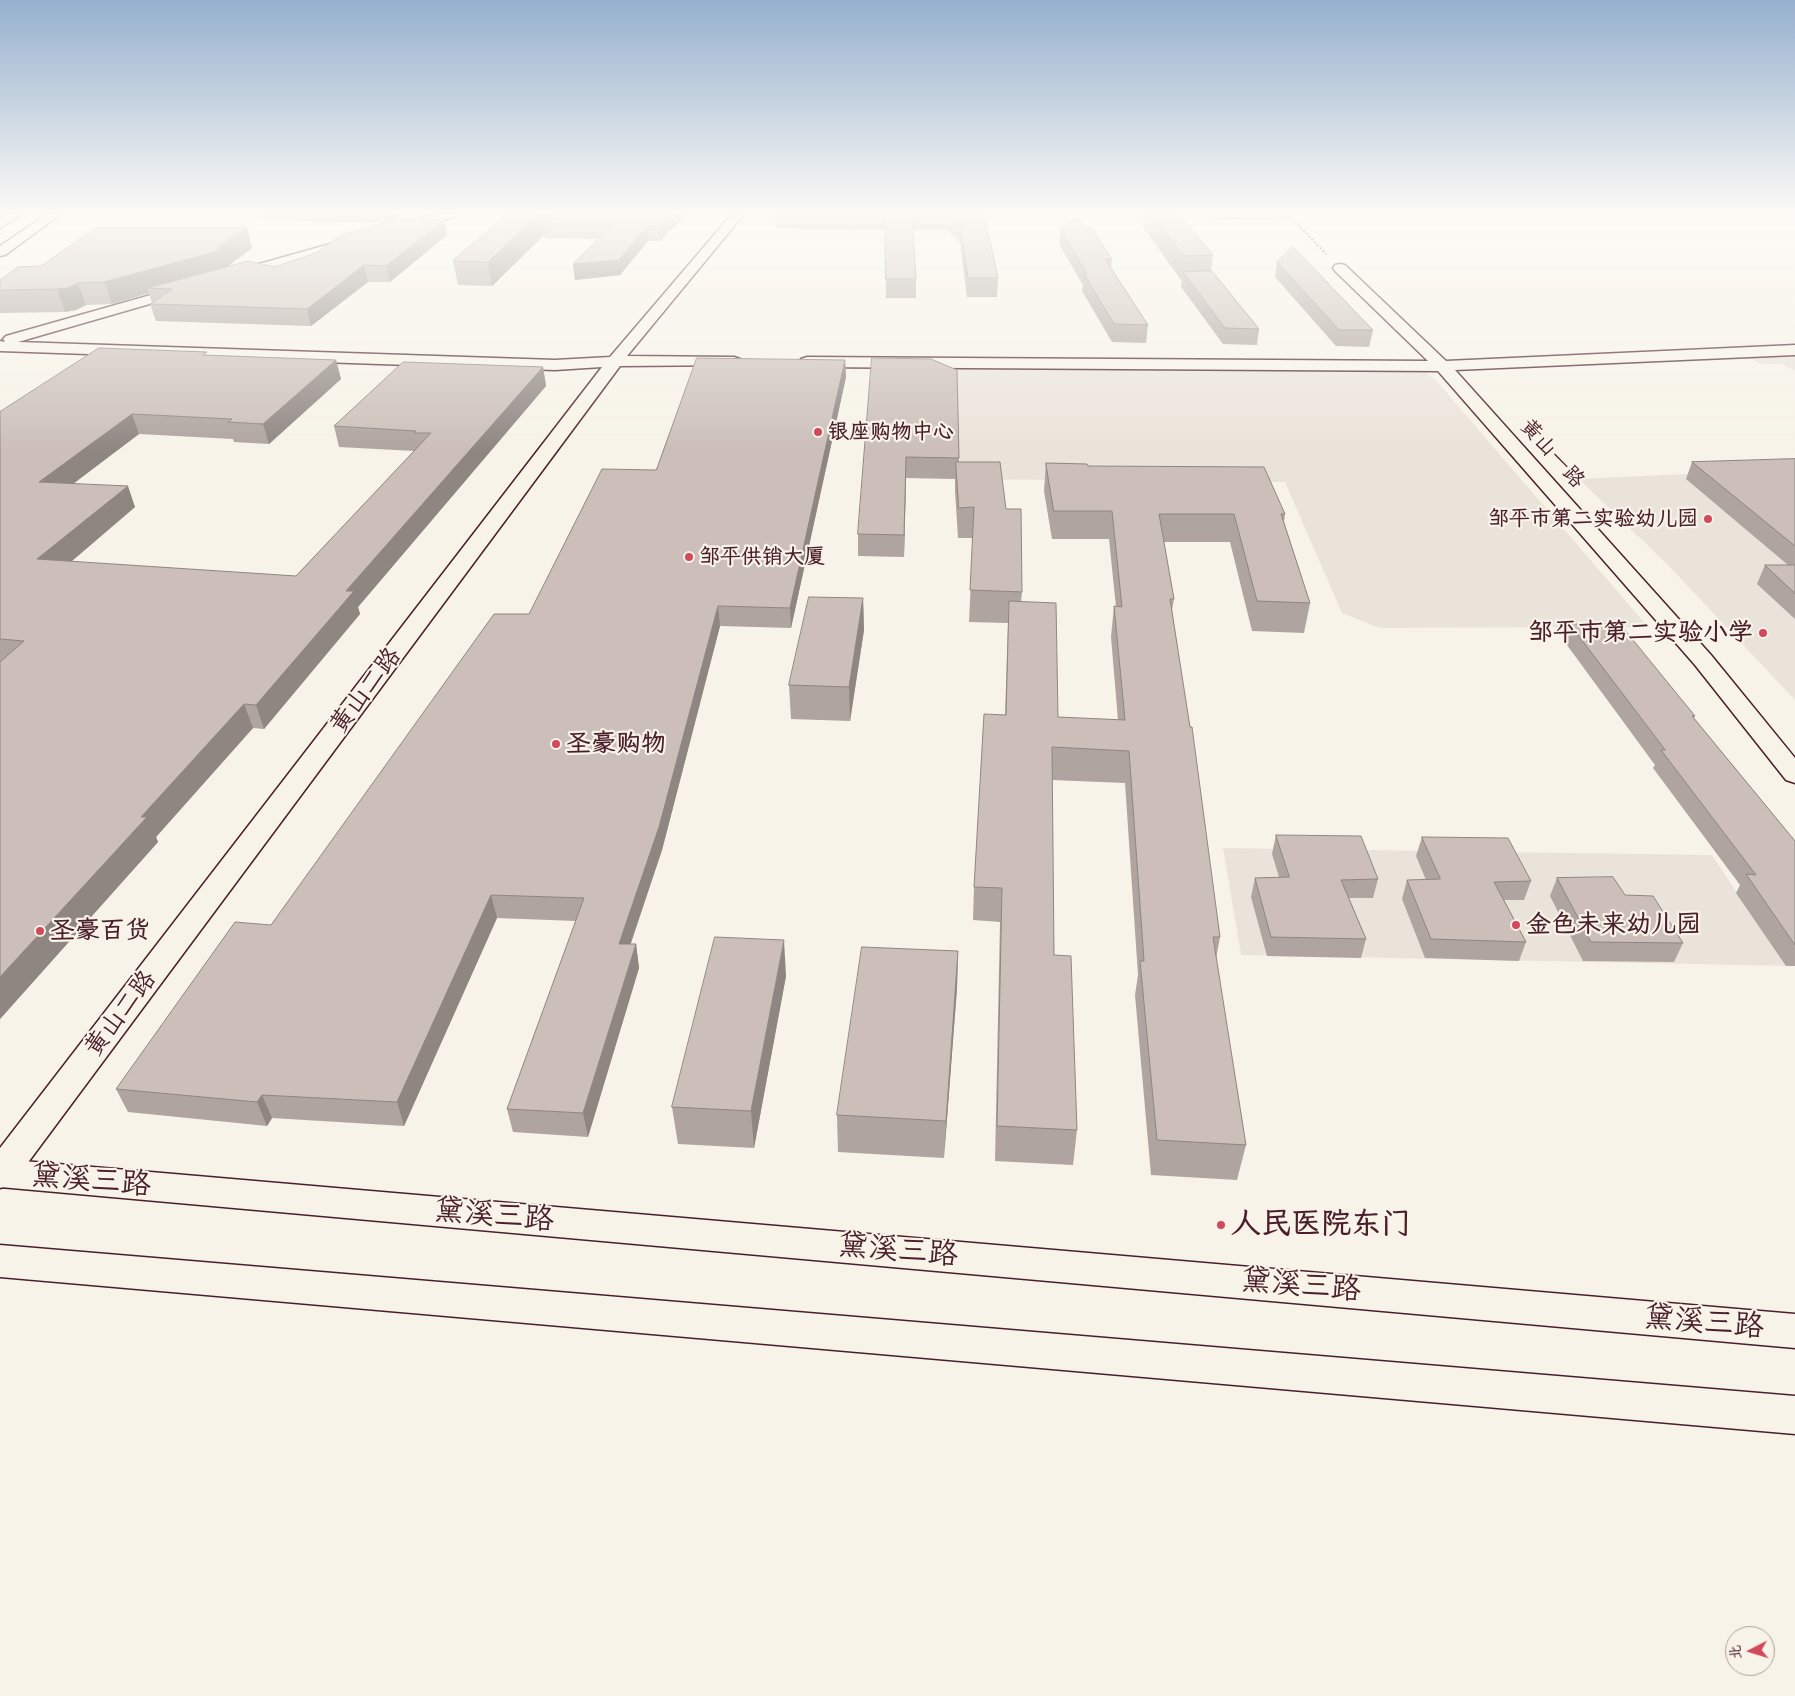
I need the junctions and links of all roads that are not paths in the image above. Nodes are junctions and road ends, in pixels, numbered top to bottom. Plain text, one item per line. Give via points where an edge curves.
1 (172, 293) edge
2 (672, 293) edge
3 (1366, 293) edge
4 (0, 342) edge
5 (0, 346) edge
6 (1795, 350) edge
7 (615, 361) junction
8 (745, 362) edge
9 (794, 362) edge
10 (1442, 366) junction
11 (1795, 775) edge
12 (0, 1173) edge
13 (0, 1261) edge
14 (1795, 1331) edge
15 (1795, 1415) edge

1 - 4 street
2 - 7 street, 黄山二路
3 - 10 street, 黄山一路
5 - 7 street via 555,365
6 - 10 street
7 - 8 street
7 - 12 street, 黄山二路
9 - 10 street
10 - 11 street, 黄山一路 via 1703,660
12 - 14 street, 黛溪三路
13 - 15 street

